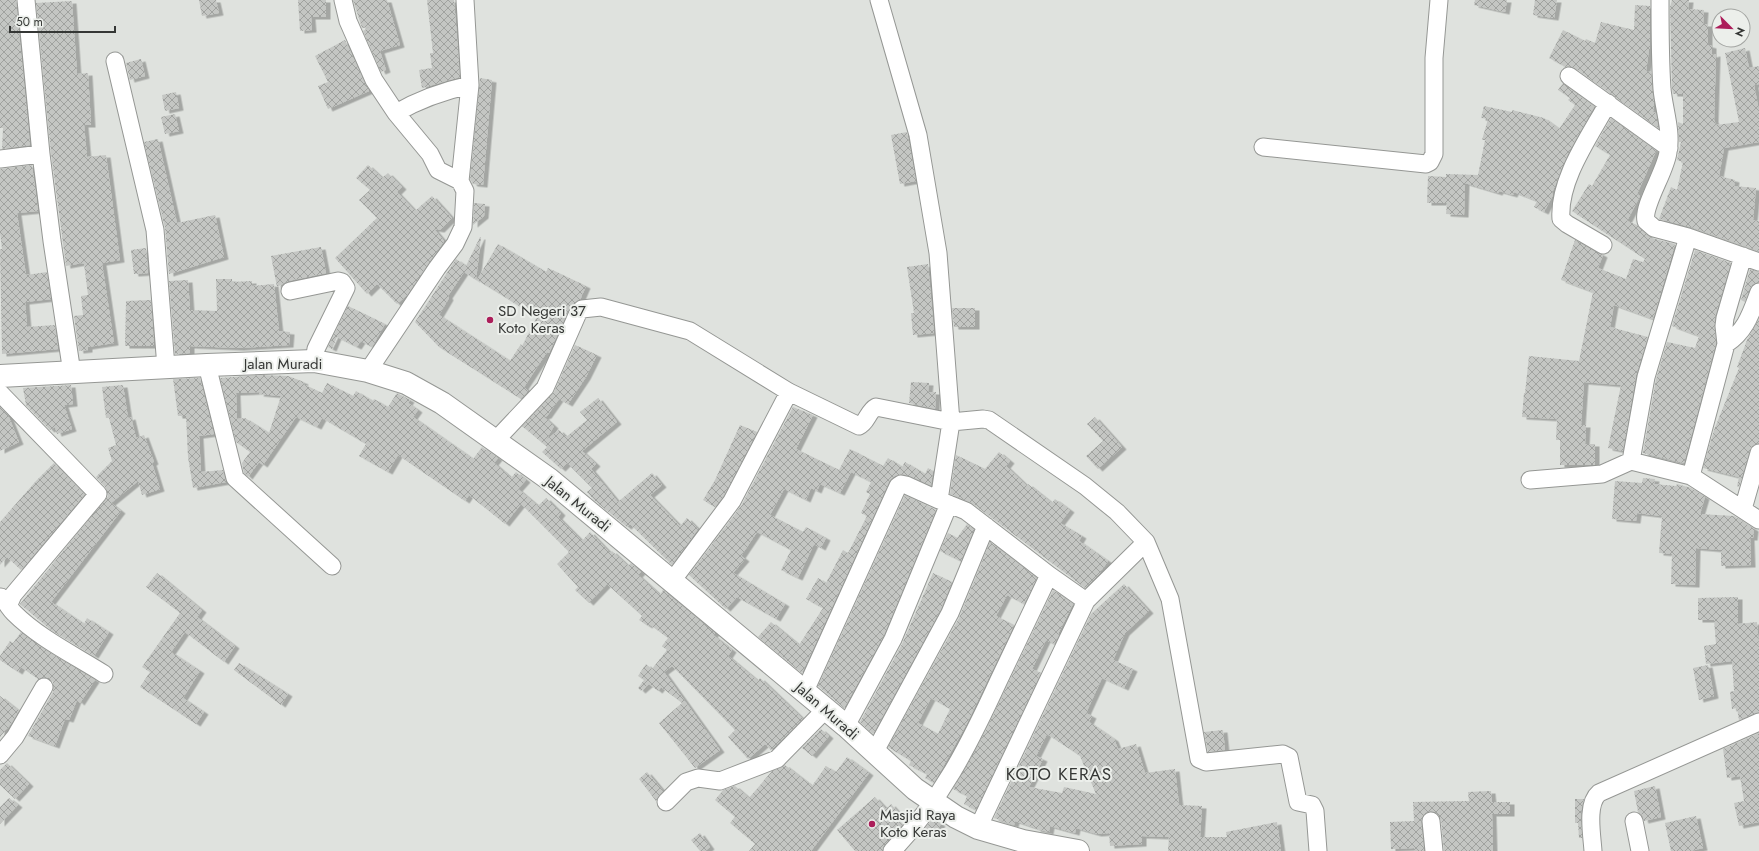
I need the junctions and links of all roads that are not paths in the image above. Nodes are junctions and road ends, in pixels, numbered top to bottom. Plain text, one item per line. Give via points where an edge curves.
1 (26, 0) edge
2 (343, 0) edge
3 (465, 0) edge
4 (879, 0) edge
5 (1439, 0) edge
6 (1660, 0) edge
7 (115, 61) dead end
8 (1569, 76) dead end
9 (470, 85) junction
10 (1608, 103) junction
11 (396, 113) junction
12 (1263, 147) dead end
13 (1669, 148) junction
14 (41, 154) junction
15 (0, 159) edge
16 (460, 182) junction
17 (1688, 237) junction
18 (1603, 245) dead end
19 (1751, 259) edge
20 (290, 291) dead end
21 (1759, 292) edge
22 (1726, 344) junction
23 (314, 361) junction
24 (207, 365) junction
25 (166, 367) junction
26 (368, 371) junction
27 (72, 373) junction
28 (0, 376) edge
29 (790, 392) junction
30 (0, 393) edge
31 (951, 422) junction
32 (495, 440) junction
33 (1759, 453) edge
34 (1631, 461) junction
35 (1691, 476) junction
36 (1530, 480) dead end
37 (944, 502) junction
38 (1743, 509) junction
39 (1759, 520) edge
40 (986, 526) junction
41 (1146, 542) junction
42 (332, 566) dead end
43 (1049, 575) junction
44 (672, 581) junction
45 (5, 600) edge
46 (1086, 601) junction
47 (104, 674) dead end
48 (44, 687) dead end
49 (805, 691) junction
50 (826, 709) junction
51 (1759, 722) edge
52 (846, 726) junction
53 (874, 753) junction
54 (0, 755) edge
55 (666, 802) dead end
56 (934, 802) junction
57 (1431, 820) dead end
58 (1634, 821) dead end
59 (978, 828) junction
60 (892, 851) edge
61 (1078, 851) edge
62 (1318, 851) edge
63 (1434, 851) edge
64 (1593, 851) edge
65 (1640, 851) edge

1 - 14 street
2 - 11 street via 348,22 374,80
3 - 9 street
4 - 31 street via 918,135 938,254
5 - 12 street via 1434,58 1434,154 1430,162 1426,164
6 - 13 street via 1662,89 1670,134
7 - 25 street via 155,230
8 - 10 street
9 - 11 street via 437,93 416,101
9 - 16 street
10 - 13 street
10 - 18 street via 1571,171 1565,185 1561,211 1561,219 1567,224
11 - 16 street via 430,154 438,170
13 - 17 street via 1668,159 1644,216 1654,228
14 - 15 street
14 - 27 street
16 - 26 street via 466,191 463,227 455,244
17 - 19 street
17 - 34 street via 1646,378
19 - 22 street via 1725,318
20 - 23 street via 338,280 346,288 316,349
21 - 22 street via 1745,326
22 - 35 street
23 - 24 highway, Jalan Muradi
23 - 26 highway, Jalan Muradi
24 - 25 highway, Jalan Muradi
24 - 42 street via 235,478
25 - 27 highway, Jalan Muradi
26 - 32 highway, Jalan Muradi via 406,384 436,400
27 - 28 highway, Jalan Muradi
29 - 31 street via 859,426 876,407
29 - 32 street via 690,331 601,307 582,309 544,388
29 - 44 street via 732,501
30 - 45 street via 98,494 13,595
31 - 37 street
31 - 41 street via 989,420 1085,486 1117,512
32 - 44 highway, Jalan Muradi via 549,479
33 - 38 street
34 - 35 street
34 - 36 street via 1602,474
35 - 38 street
37 - 40 street via 966,511
37 - 49 street via 906,485 898,486
37 - 52 street via 893,639
38 - 39 street
40 - 43 street
40 - 53 street via 950,613
41 - 46 street
41 - 62 street via 1170,599 1199,759 1206,762 1283,754 1288,757 1298,802 1312,806 1315,811
43 - 46 street
43 - 56 street via 967,748
44 - 49 highway, Jalan Muradi
45 - 47 street via 13,612 42,635
46 - 59 street
48 - 54 street via 16,737
49 - 50 highway, Jalan Muradi
50 - 52 highway, Jalan Muradi
50 - 55 street via 777,759 720,781 693,779 686,782
51 - 64 street via 1598,793 1591,804
52 - 53 highway, Jalan Muradi
53 - 56 highway, Jalan Muradi
56 - 59 highway, Jalan Muradi
56 - 60 street via 913,830
57 - 63 street
58 - 65 street
59 - 61 highway, Jalan Muradi via 1023,841

